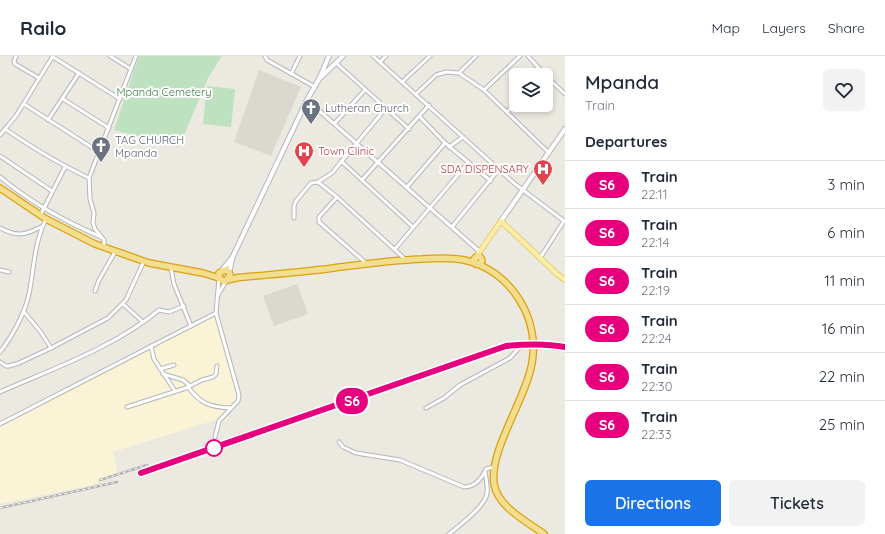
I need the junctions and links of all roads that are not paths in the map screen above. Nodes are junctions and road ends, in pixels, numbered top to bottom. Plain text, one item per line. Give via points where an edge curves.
1 (16, 56) edge
2 (53, 56) edge
3 (110, 56) edge
4 (136, 56) edge
5 (265, 56) edge
6 (300, 56) edge
7 (330, 56) edge
8 (343, 56) edge
9 (373, 56) edge
10 (386, 56) edge
11 (430, 56) edge
12 (476, 56) edge
13 (520, 56) edge
14 (528, 56) edge
15 (380, 62) junction
16 (336, 63) junction
17 (539, 68) edge
18 (131, 69) junction
19 (79, 73) junction
20 (459, 73) junction
21 (291, 74) junction
22 (39, 78) junction
23 (319, 79) junction
24 (402, 82) junction
25 (553, 83) edge
26 (314, 87) junction
27 (365, 90) junction
28 (484, 90) junction
29 (416, 94) junction
30 (565, 94) edge
31 (62, 99) junction
32 (120, 99) junction
33 (307, 100) junction
34 (24, 104) junction
35 (429, 105) junction
36 (386, 108) junction
37 (507, 112) joint
38 (420, 117) junction
39 (48, 120) junction
40 (334, 124) junction
41 (109, 128) junction
42 (5, 129) junction
43 (409, 129) junction
44 (565, 129) edge
45 (0, 135) edge
46 (560, 135) junction
47 (463, 137) junction
48 (565, 138) edge
49 (356, 143) junction
50 (445, 143) junction
51 (449, 147) junction
52 (99, 152) junction
53 (548, 152) junction
54 (0, 156) edge
55 (341, 161) junction
56 (379, 162) junction
57 (468, 163) junction
58 (65, 167) junction
59 (499, 169) junction
60 (0, 177) edge
61 (89, 178) junction
62 (362, 180) junction
63 (491, 181) junction
64 (318, 182) junction
65 (407, 187) junction
66 (0, 188) edge
67 (523, 190) junction
68 (52, 191) junction
69 (337, 197) junction
70 (44, 208) junction
71 (430, 208) junction
72 (40, 216) junction
73 (294, 218) dead end
74 (46, 219) junction
75 (564, 220) edge
76 (501, 221) junction
77 (42, 226) junction
78 (414, 227) junction
79 (452, 227) junction
80 (0, 228) edge
81 (102, 237) junction
82 (104, 247) junction
83 (481, 249) junction
84 (395, 250) junction
85 (115, 252) junction
86 (233, 256) junction
87 (540, 258) junction
88 (406, 260) junction
89 (478, 260) junction
90 (144, 261) junction
91 (367, 264) junction
92 (172, 268) junction
93 (0, 270) edge
94 (221, 270) junction
95 (8, 272) dead end
96 (203, 273) junction
97 (229, 273) junction
98 (242, 277) junction
99 (218, 278) junction
100 (565, 280) edge
101 (227, 281) junction
102 (95, 291) dead end
103 (217, 296) junction
104 (123, 304) junction
105 (184, 306) junction
106 (24, 312) junction
107 (216, 313) junction
108 (143, 322) junction
109 (191, 326) junction
110 (533, 345) junction
111 (151, 346) junction
112 (51, 348) junction
113 (0, 352) edge
114 (0, 362) edge
115 (174, 365) dead end
116 (217, 366) dead end
117 (160, 369) junction
118 (163, 374) junction
119 (189, 387) junction
120 (175, 391) junction
121 (0, 392) edge
122 (127, 407) dead end
123 (230, 408) junction
124 (426, 408) dead end
125 (0, 424) edge
126 (215, 437) dead end
127 (338, 442) dead end
128 (494, 467) junction
129 (485, 472) junction
130 (449, 534) edge
131 (544, 534) edge

1 - 22 street via 15,64
2 - 19 street
2 - 22 street
3 - 18 street
4 - 18 street
5 - 21 street via 267,60
6 - 21 street
7 - 23 street
8 - 16 street
9 - 15 street
10 - 15 street
11 - 24 street
12 - 20 street
13 - 28 street
14 - 17 street
15 - 24 street
16 - 23 street
16 - 27 street
18 - 32 street
19 - 31 street
19 - 32 street
20 - 28 street
20 - 29 street via 446,72 436,75
21 - 26 street
22 - 34 street
23 - 26 street
24 - 29 street
25 - 30 street
26 - 33 street
27 - 36 street
27 - 40 street
28 - 37 street
29 - 35 street
31 - 39 street
31 - 41 street
32 - 41 street
33 - 40 street
33 - 86 street
34 - 39 street
34 - 42 street
35 - 38 street
35 - 47 street
36 - 43 street
36 - 49 street
37 - 53 street
38 - 43 street
38 - 50 street
39 - 52 street
40 - 49 street
41 - 52 street
42 - 45 street
42 - 58 street
43 - 56 street
44 - 46 street
46 - 48 street
46 - 53 street
47 - 51 street
47 - 59 street
49 - 55 street
49 - 56 street
50 - 51 street
50 - 65 street
51 - 57 street
52 - 61 street
53 - 67 street
54 - 68 street
55 - 62 street
55 - 64 street via 332,173
56 - 62 street
56 - 65 street
57 - 63 street
57 - 71 street
58 - 61 street
58 - 68 street
59 - 63 street
59 - 67 street
60 - 70 street
61 - 81 street via 93,223
62 - 78 street
63 - 79 street
64 - 69 street
64 - 73 street via 311,183 296,201
65 - 71 street
66 - 72 highway
67 - 75 street
67 - 76 street
68 - 70 street
69 - 84 street
69 - 91 street via 319,218 319,222
70 - 72 street
70 - 81 street
71 - 78 street
71 - 79 street
72 - 74 highway
74 - 77 street
74 - 82 highway
75 - 87 street
76 - 83 main road
76 - 87 main road
77 - 80 street via 17,235
77 - 106 street via 35,248
78 - 84 street
79 - 83 street
81 - 82 street
82 - 85 highway
83 - 89 main road
84 - 88 street
85 - 90 highway
85 - 102 street
86 - 94 street
86 - 97 street
87 - 100 main road
88 - 89 highway
88 - 91 highway
89 - 110 highway via 510,286 522,304 530,326
90 - 92 highway
90 - 104 street
91 - 98 highway
92 - 96 highway
92 - 105 street via 174,284
93 - 95 street
94 - 96 highway
94 - 97 highway via 227,270
94 - 99 highway
96 - 99 highway
97 - 98 highway
97 - 101 highway
98 - 101 highway
99 - 101 highway
99 - 103 street
101 - 103 street
103 - 107 street
104 - 108 street
104 - 112 street via 101,323
105 - 108 street via 169,312 159,310
105 - 109 street
106 - 112 street
106 - 113 street
107 - 109 street
107 - 123 street via 239,395 238,401
108 - 121 street via 83,356
109 - 111 street
110 - 124 street via 519,348 510,358 460,385
110 - 128 highway via 528,378
111 - 117 street
111 - 125 street
112 - 114 street via 9,366
115 - 117 street
116 - 119 street via 213,377
117 - 118 street
118 - 119 street via 183,380
118 - 120 street
119 - 120 street
119 - 123 street via 192,393 207,404
120 - 122 street
123 - 126 street via 219,421
127 - 129 street via 356,453 400,460 464,487 474,485
128 - 129 street via 487,468
128 - 131 highway via 494,484 500,498 508,508
129 - 130 street via 486,498 476,511

